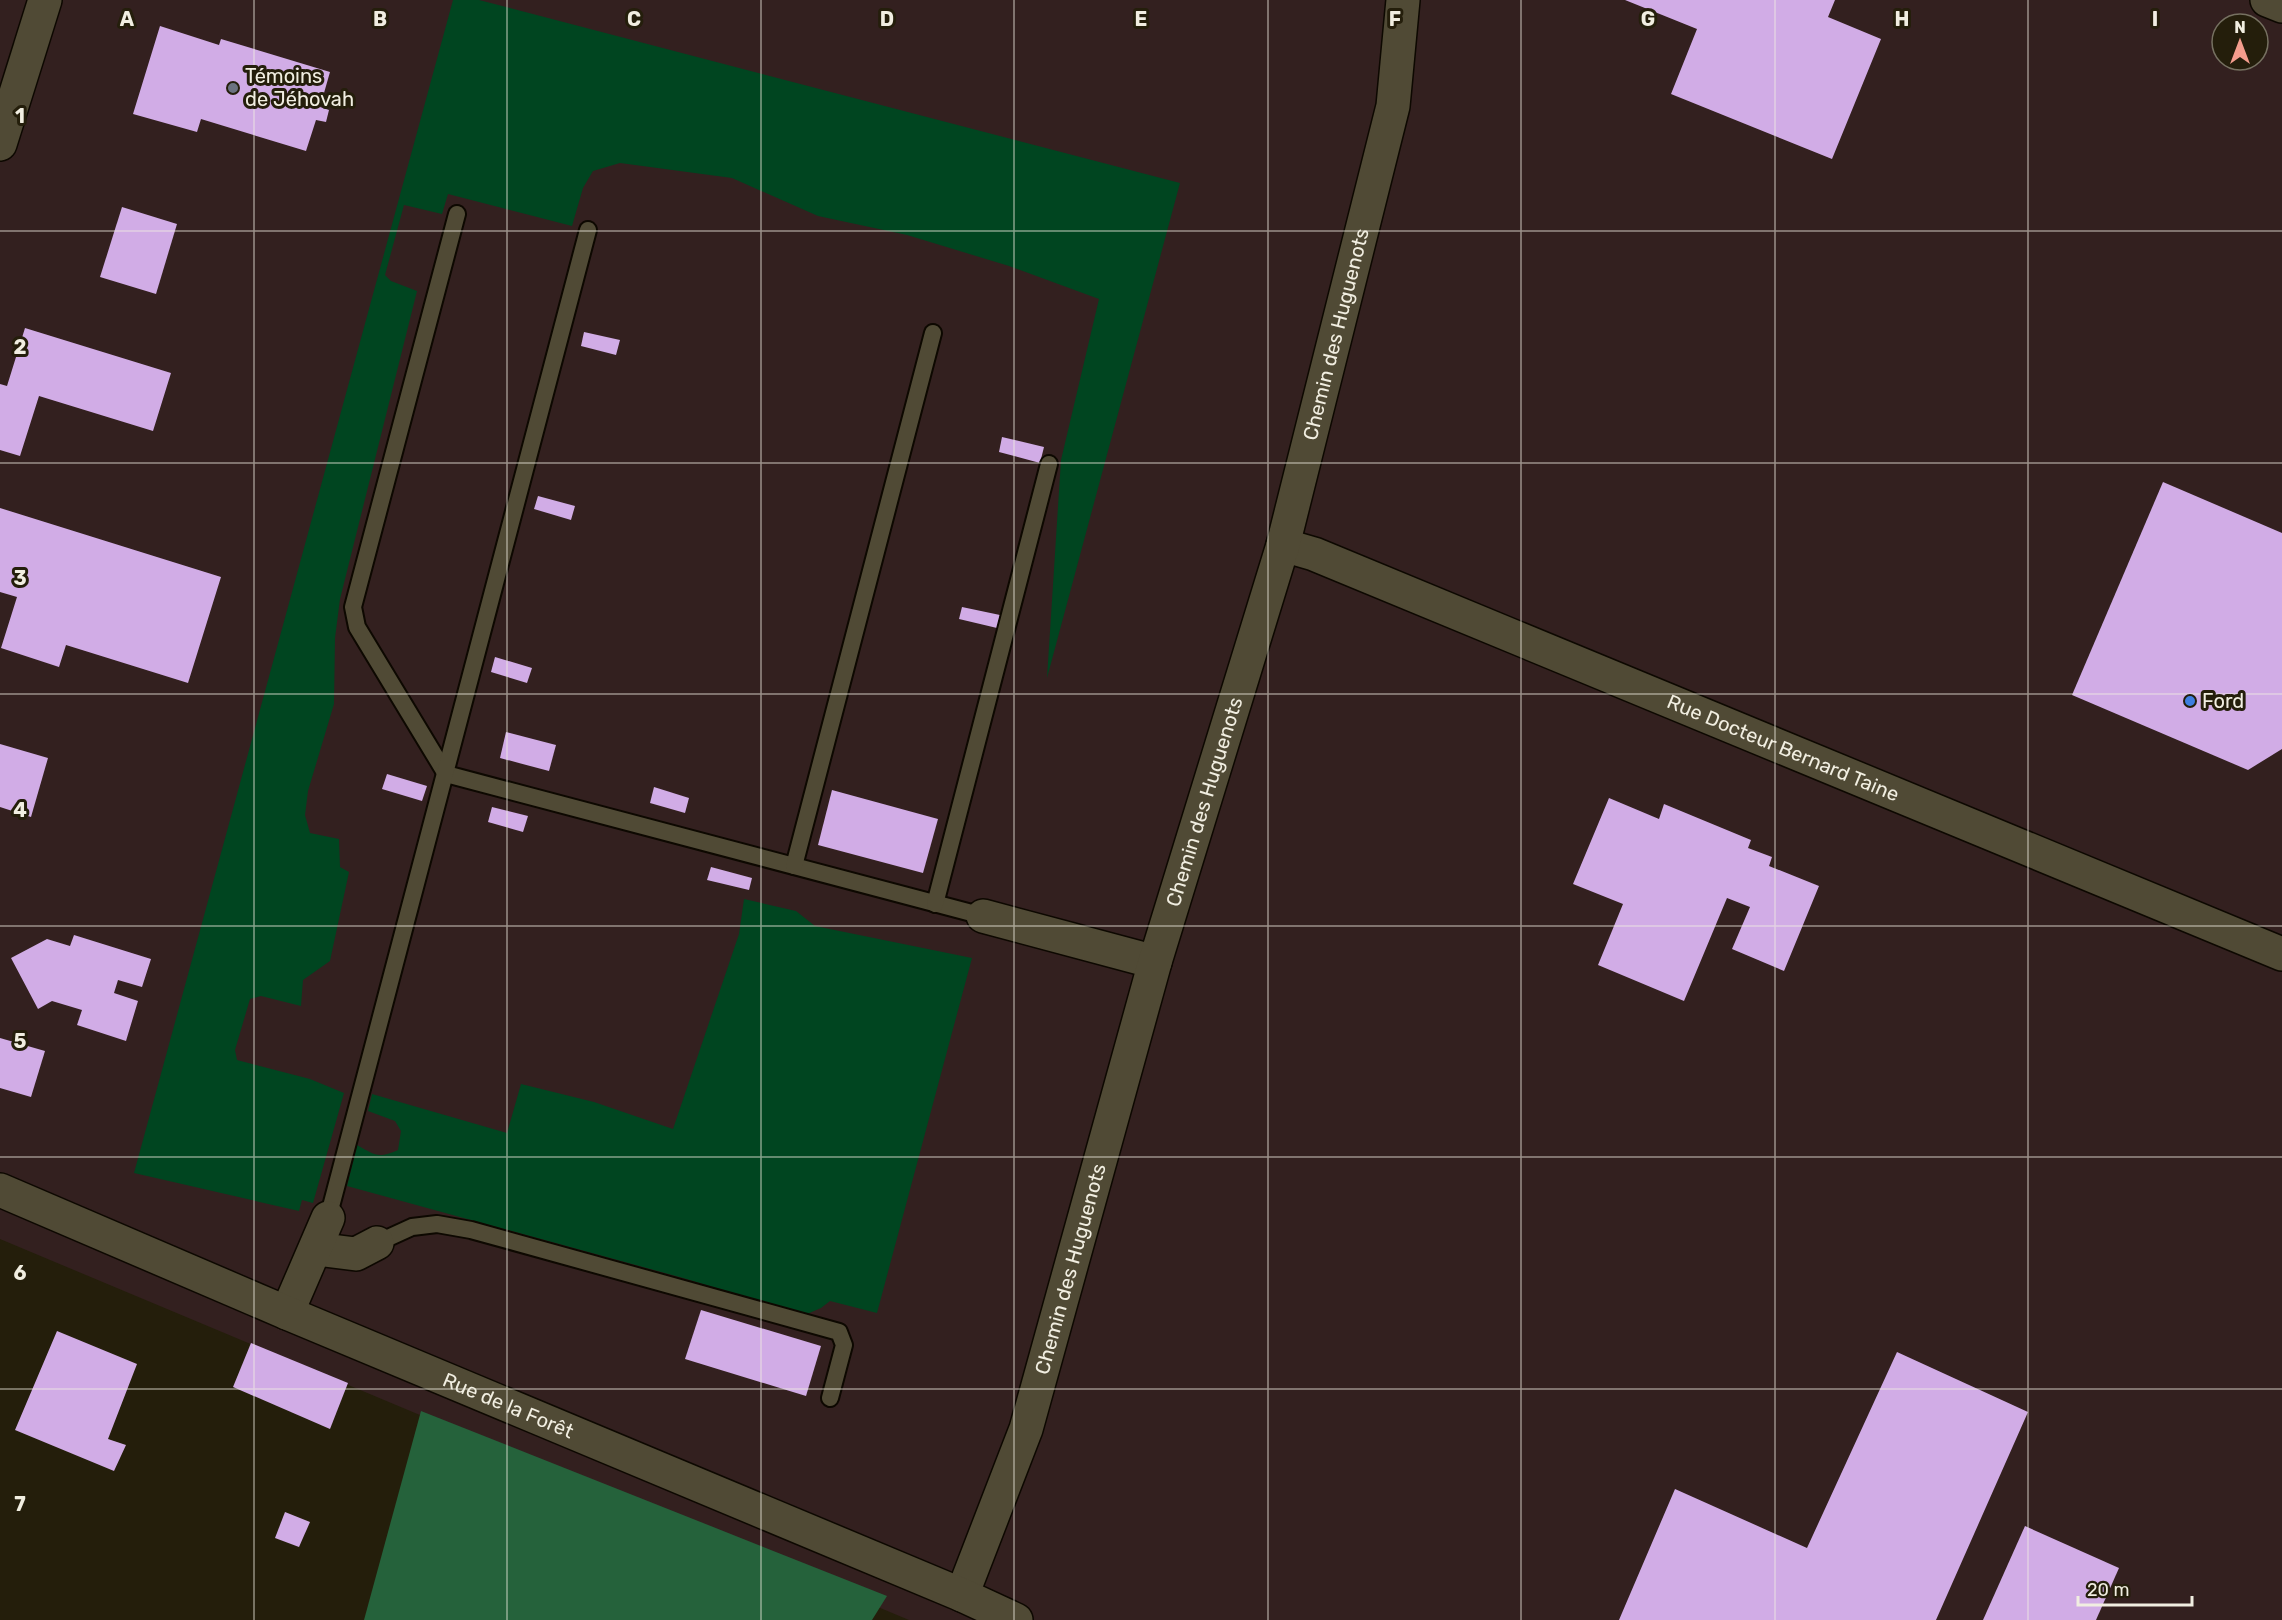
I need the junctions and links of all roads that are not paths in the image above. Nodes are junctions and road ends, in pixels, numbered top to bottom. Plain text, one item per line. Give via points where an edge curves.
1 (45, 0) edge
2 (1403, 0) edge
3 (2267, 0) edge
4 (2282, 6) edge
5 (0, 144) edge
6 (457, 214) dead end
7 (588, 230) dead end
8 (933, 333) dead end
9 (1049, 464) dead end
10 (1283, 545) junction
11 (446, 774) junction
12 (794, 866) junction
13 (935, 904) junction
14 (983, 916) joint
15 (2282, 954) edge
16 (1155, 962) junction
17 (0, 1190) edge
18 (328, 1218) joint
19 (377, 1243) joint
20 (316, 1249) junction
21 (287, 1313) junction
22 (830, 1398) dead end
23 (962, 1595) junction
24 (1016, 1620) edge

1 - 5 street
2 - 10 street, Chemin des Huguenots via 1393,106
3 - 4 street
6 - 11 lane via 353,607 357,627
7 - 11 lane
8 - 12 lane
9 - 13 lane
10 - 15 street, Rue Docteur Bernard Taine via 1336,563
10 - 16 street, Chemin des Huguenots
11 - 12 lane
11 - 18 lane
12 - 13 lane
13 - 14 lane
14 - 16 street
16 - 23 street, Chemin des Huguenots via 1026,1429
17 - 21 street, Rue de la Forêt
18 - 20 street
19 - 20 street via 356,1254
19 - 22 lane via 412,1227 437,1224 471,1230 839,1332 844,1345
20 - 21 street
21 - 23 street, Rue de la Forêt
23 - 24 street, Rue de la Forêt

